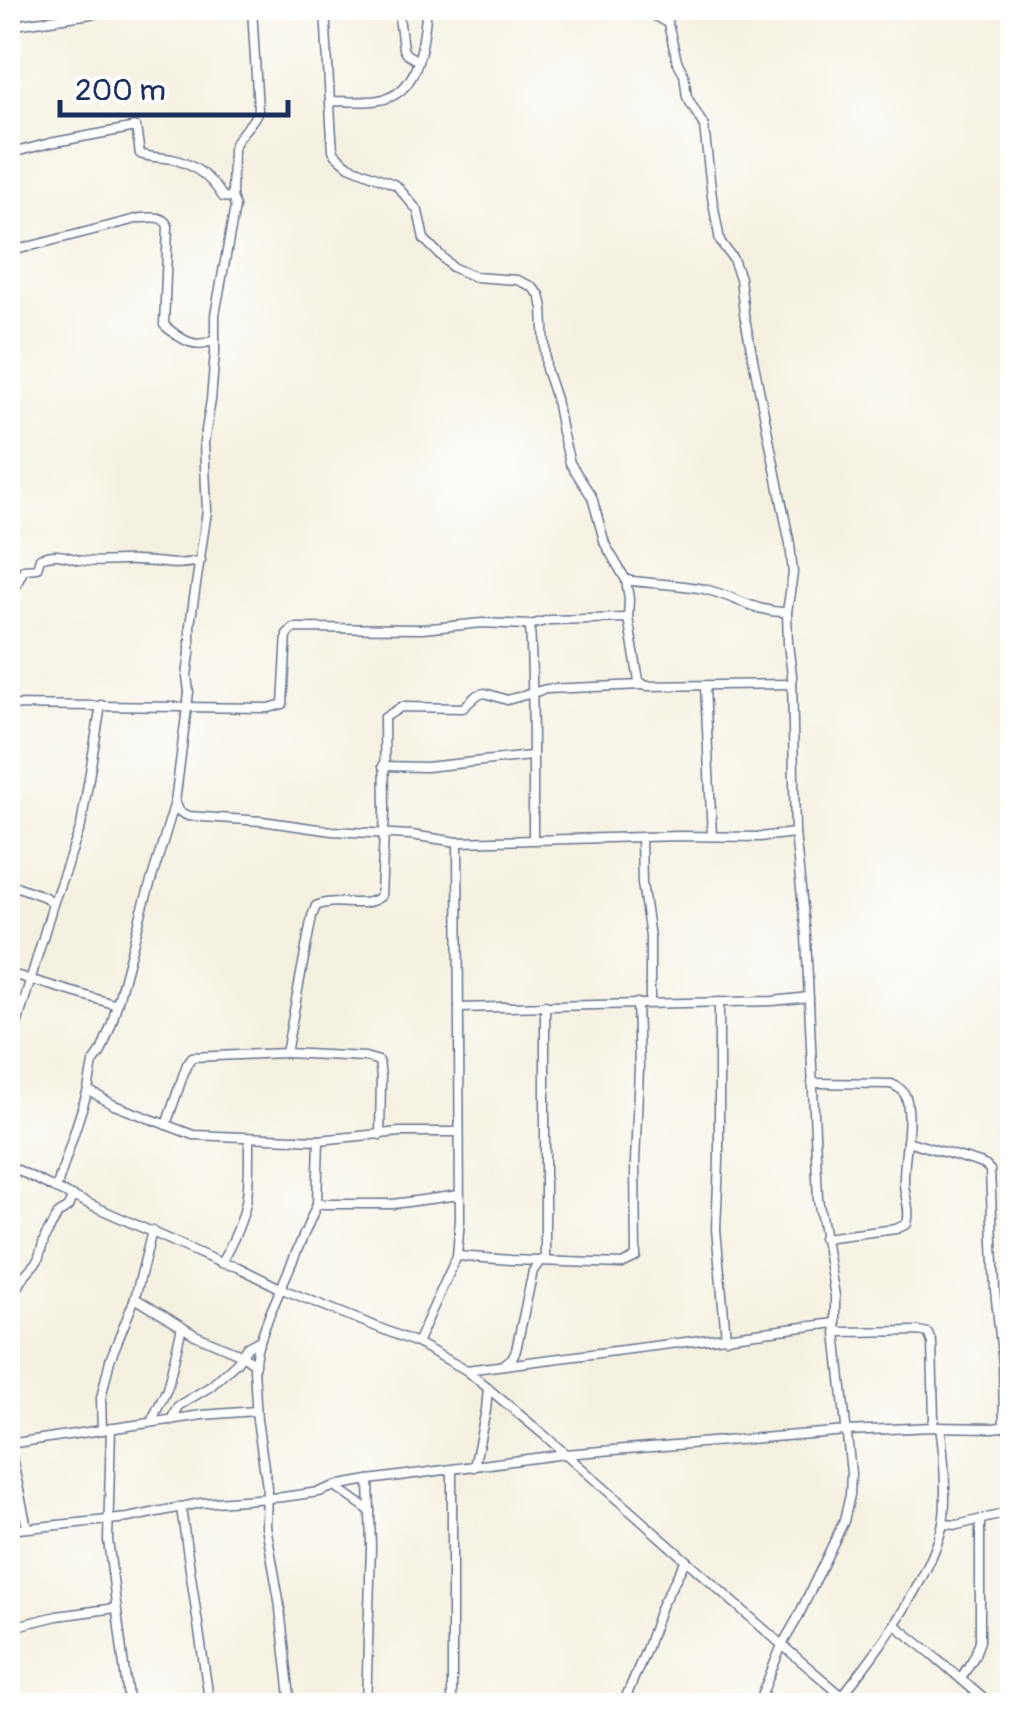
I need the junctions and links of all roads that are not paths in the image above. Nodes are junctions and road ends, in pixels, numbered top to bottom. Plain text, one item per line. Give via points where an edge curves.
1 (133, 8) edge
2 (252, 8) edge
3 (325, 8) edge
4 (398, 8) edge
5 (426, 8) edge
6 (640, 8) edge
7 (664, 8) edge
8 (668, 23) junction
9 (8, 26) edge
10 (418, 61) junction
11 (330, 102) junction
12 (8, 154) edge
13 (232, 198) junction
14 (8, 252) edge
15 (215, 338) junction
16 (8, 426) edge
17 (8, 441) edge
18 (201, 560) junction
19 (626, 580) junction
20 (8, 612) edge
21 (786, 612) junction
22 (628, 618) junction
23 (530, 625) junction
24 (642, 684) junction
25 (792, 684) junction
26 (705, 686) junction
27 (534, 693) junction
28 (8, 705) edge
29 (101, 706) junction
30 (186, 706) junction
31 (532, 756) junction
32 (383, 766) junction
33 (175, 802) junction
34 (8, 818) edge
35 (796, 833) junction
36 (384, 834) junction
37 (712, 836) junction
38 (8, 837) edge
39 (641, 837) junction
40 (532, 838) junction
41 (458, 842) junction
42 (8, 884) edge
43 (53, 904) junction
44 (8, 973) edge
45 (32, 980) junction
46 (809, 997) junction
47 (718, 1002) junction
48 (637, 1003) junction
49 (650, 1003) junction
50 (117, 1005) junction
51 (546, 1005) junction
52 (459, 1008) junction
53 (8, 1054) edge
54 (286, 1054) junction
55 (812, 1083) junction
56 (88, 1090) junction
57 (166, 1124) junction
58 (458, 1132) junction
59 (380, 1135) junction
60 (249, 1138) junction
61 (318, 1140) junction
62 (907, 1141) junction
63 (8, 1165) edge
64 (56, 1189) junction
65 (72, 1196) junction
66 (459, 1196) junction
67 (317, 1204) junction
68 (152, 1231) junction
69 (823, 1238) junction
70 (458, 1256) junction
71 (543, 1260) junction
72 (221, 1264) junction
73 (280, 1288) junction
74 (8, 1294) edge
75 (135, 1298) junction
76 (182, 1327) junction
77 (836, 1327) junction
78 (726, 1338) junction
79 (260, 1340) junction
80 (417, 1343) junction
81 (242, 1355) junction
82 (255, 1364) junction
83 (499, 1367) junction
84 (466, 1370) junction
85 (488, 1388) junction
86 (256, 1411) junction
87 (170, 1420) junction
88 (151, 1422) junction
89 (1008, 1426) edge
90 (936, 1427) junction
91 (106, 1429) junction
92 (847, 1431) junction
93 (8, 1444) edge
94 (564, 1454) junction
95 (474, 1467) junction
96 (452, 1470) junction
97 (370, 1480) junction
98 (335, 1486) junction
99 (265, 1499) junction
100 (180, 1508) junction
101 (370, 1510) junction
102 (1012, 1512) edge
103 (106, 1520) junction
104 (980, 1520) junction
105 (943, 1524) junction
106 (27, 1528) junction
107 (8, 1530) edge
108 (686, 1560) junction
109 (116, 1608) junction
110 (894, 1624) junction
111 (8, 1628) edge
112 (782, 1645) junction
113 (961, 1678) junction
114 (842, 1696) junction
115 (130, 1706) edge
116 (210, 1706) edge
117 (291, 1706) edge
118 (366, 1706) edge
119 (452, 1706) edge
120 (622, 1706) edge
121 (758, 1706) edge
122 (854, 1706) edge
123 (992, 1706) edge

1 - 9 street
2 - 13 street via 258,110 235,142
3 - 11 street
4 - 10 street via 403,49
5 - 10 street
6 - 8 street
7 - 8 street
8 - 21 street via 690,104 704,126 720,241 740,278 790,544
10 - 11 street via 396,94
11 - 19 street via 336,155 396,185 418,210 424,238 452,267 474,277 517,280 540,295 546,369 570,464 592,496 604,544
12 - 13 street via 136,127 140,154 196,169 222,197
13 - 15 street
14 - 15 street via 158,217 168,226 164,325 196,344
15 - 18 street
16 - 17 street
18 - 20 street via 181,566 42,556 35,569 24,569
18 - 30 street
19 - 21 street via 701,589
19 - 22 street
21 - 25 street
22 - 23 street
22 - 24 street
23 - 27 street
23 - 30 street via 293,628 287,634 282,705
24 - 26 street
24 - 27 street
25 - 26 street
25 - 35 street
26 - 37 street
27 - 31 street
27 - 32 street via 507,700 485,693 460,709 401,708 384,718
28 - 29 street
29 - 30 street
29 - 43 street via 81,826
30 - 33 street
31 - 32 street
31 - 40 street
32 - 36 street
33 - 36 street via 188,816
33 - 50 street
34 - 38 street
35 - 37 street
35 - 46 street
36 - 41 street
36 - 54 street via 379,898 323,902 314,909
37 - 39 street
39 - 40 street
39 - 49 street
40 - 41 street
41 - 52 street
42 - 43 street
43 - 45 street
44 - 45 street
45 - 50 street
45 - 53 street
46 - 47 street
46 - 55 street
47 - 49 street
47 - 78 street via 716,1229
48 - 49 street
48 - 51 street
48 - 71 street via 636,1257 622,1264
50 - 56 street
51 - 52 street
51 - 71 street
52 - 58 street
54 - 57 street via 192,1057
54 - 59 street via 379,1061
55 - 62 street via 896,1086 907,1102
55 - 69 street
56 - 57 street
56 - 64 street
57 - 60 street via 194,1134
58 - 59 street
58 - 66 street
59 - 61 street
60 - 61 street
60 - 72 street via 248,1205
61 - 67 street
62 - 69 street via 908,1224
62 - 89 street via 990,1170
63 - 64 street
64 - 65 street
65 - 68 street
65 - 74 street via 38,1260
66 - 67 street
66 - 70 street
67 - 73 street
68 - 72 street
68 - 75 street
69 - 77 street
70 - 71 street
70 - 80 street
71 - 83 street via 533,1271 516,1350
72 - 73 street
73 - 79 street
73 - 80 street
75 - 76 street
75 - 91 street via 101,1398
76 - 81 street
76 - 88 street via 167,1390
77 - 78 street
77 - 90 street via 928,1333
77 - 92 street
78 - 83 street
79 - 81 street
79 - 82 street
80 - 84 street
81 - 82 street
81 - 87 street via 178,1406
82 - 86 street
83 - 84 street
84 - 85 street
85 - 94 street
85 - 95 street
86 - 87 street
86 - 99 street
87 - 88 street
88 - 91 street
89 - 90 street
90 - 92 street
90 - 105 street
91 - 93 street
91 - 103 street
92 - 94 street
92 - 112 street via 848,1510
93 - 106 street
94 - 95 street
94 - 108 street
95 - 96 street
96 - 97 street
96 - 119 street
97 - 98 street
97 - 101 street
98 - 99 street
98 - 101 street
99 - 100 street
99 - 117 street
100 - 103 street
100 - 116 street
101 - 118 street
102 - 104 street
103 - 106 street
103 - 109 street
104 - 105 street
104 - 113 street via 980,1641
105 - 110 street
106 - 107 street
108 - 112 street
108 - 120 street
109 - 111 street
109 - 115 street
110 - 113 street
110 - 114 street
112 - 114 street
112 - 121 street
113 - 123 street
114 - 122 street

